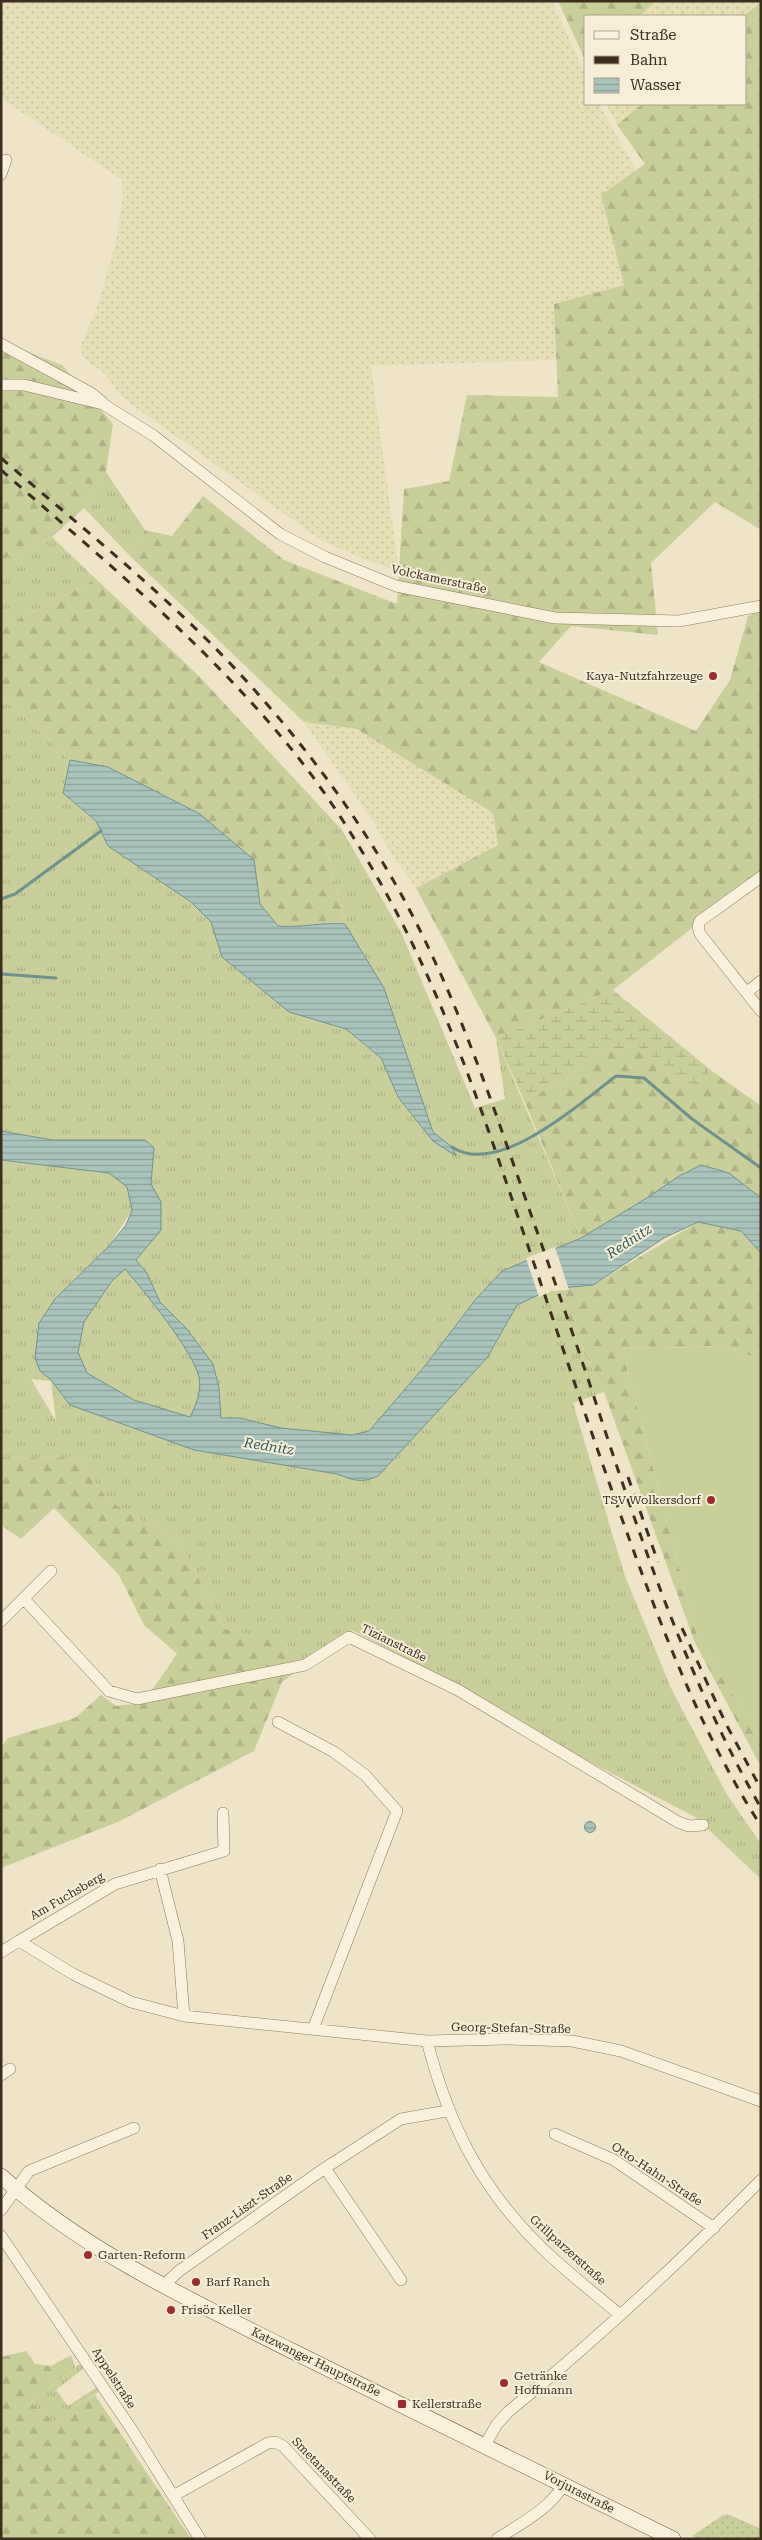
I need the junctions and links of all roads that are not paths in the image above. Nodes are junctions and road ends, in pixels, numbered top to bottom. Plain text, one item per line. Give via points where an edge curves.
1 (6, 160) dead end
2 (1, 174) edge
3 (1, 344) edge
4 (1, 386) edge
5 (103, 404) junction
6 (761, 606) edge
7 (761, 877) edge
8 (761, 981) edge
9 (748, 992) junction
10 (761, 1011) edge
11 (51, 1571) dead end
12 (25, 1600) junction
13 (1, 1621) edge
14 (278, 1722) dead end
15 (223, 1813) dead end
16 (703, 1824) dead end
17 (160, 1869) junction
18 (19, 1941) junction
19 (1, 1952) edge
20 (184, 2016) junction
21 (313, 2029) junction
22 (426, 2041) junction
23 (761, 2101) edge
24 (447, 2110) junction
25 (134, 2128) dead end
26 (555, 2134) dead end
27 (325, 2168) junction
28 (1, 2176) edge
29 (761, 2180) edge
30 (16, 2189) junction
31 (1, 2210) edge
32 (714, 2228) junction
33 (1, 2236) edge
34 (401, 2280) dead end
35 (163, 2286) junction
36 (620, 2315) junction
37 (484, 2445) junction
38 (564, 2484) junction
39 (173, 2496) junction
40 (200, 2539) edge
41 (370, 2539) edge
42 (497, 2539) edge
43 (673, 2539) edge

1 - 2 street
3 - 5 street via 91,393
4 - 5 street via 24,385
5 - 6 street, Volckamerstraße via 154,436 280,534 325,557 396,586 555,618 679,621
7 - 9 street via 700,921 698,927 700,934
8 - 9 street
9 - 10 street
11 - 12 street
12 - 13 street
12 - 16 street, Tizianstraße via 110,1691 137,1699 305,1665 349,1637 458,1690 678,1822 689,1826
14 - 21 street via 334,1752 365,1776 397,1811
15 - 17 street, Am Fuchsberg via 224,1850
17 - 18 street, Am Fuchsberg via 114,1884
17 - 20 street via 178,1941
18 - 19 street
18 - 20 street, Georg-Stefan-Straße via 73,1974 131,2002
20 - 21 street, Georg-Stefan-Straße
21 - 22 street, Georg-Stefan-Straße
22 - 23 street, Georg-Stefan-Straße via 572,2041 621,2051
22 - 24 street, Grillparzerstraße
24 - 27 street, Franz-Liszt-Straße via 400,2119
24 - 36 street, Grillparzerstraße via 486,2182 511,2216 540,2246
25 - 30 street via 30,2171
26 - 32 street, Otto-Hahn-Straße via 614,2160
27 - 34 street
27 - 35 street, Franz-Liszt-Straße via 179,2271
28 - 30 main road, Katzwanger Hauptstraße
29 - 32 street
30 - 31 street
30 - 35 main road, Katzwanger Hauptstraße via 80,2237
32 - 36 street
33 - 39 street, Appelstraße
35 - 37 main road, Katzwanger Hauptstraße
36 - 37 street via 508,2412
37 - 38 main road, Vorjurastraße
38 - 42 street via 547,2504
38 - 43 main road, Vorjurastraße
39 - 40 street, Appelstraße
39 - 41 street, Smetanastraße via 209,2474 275,2442 283,2446

